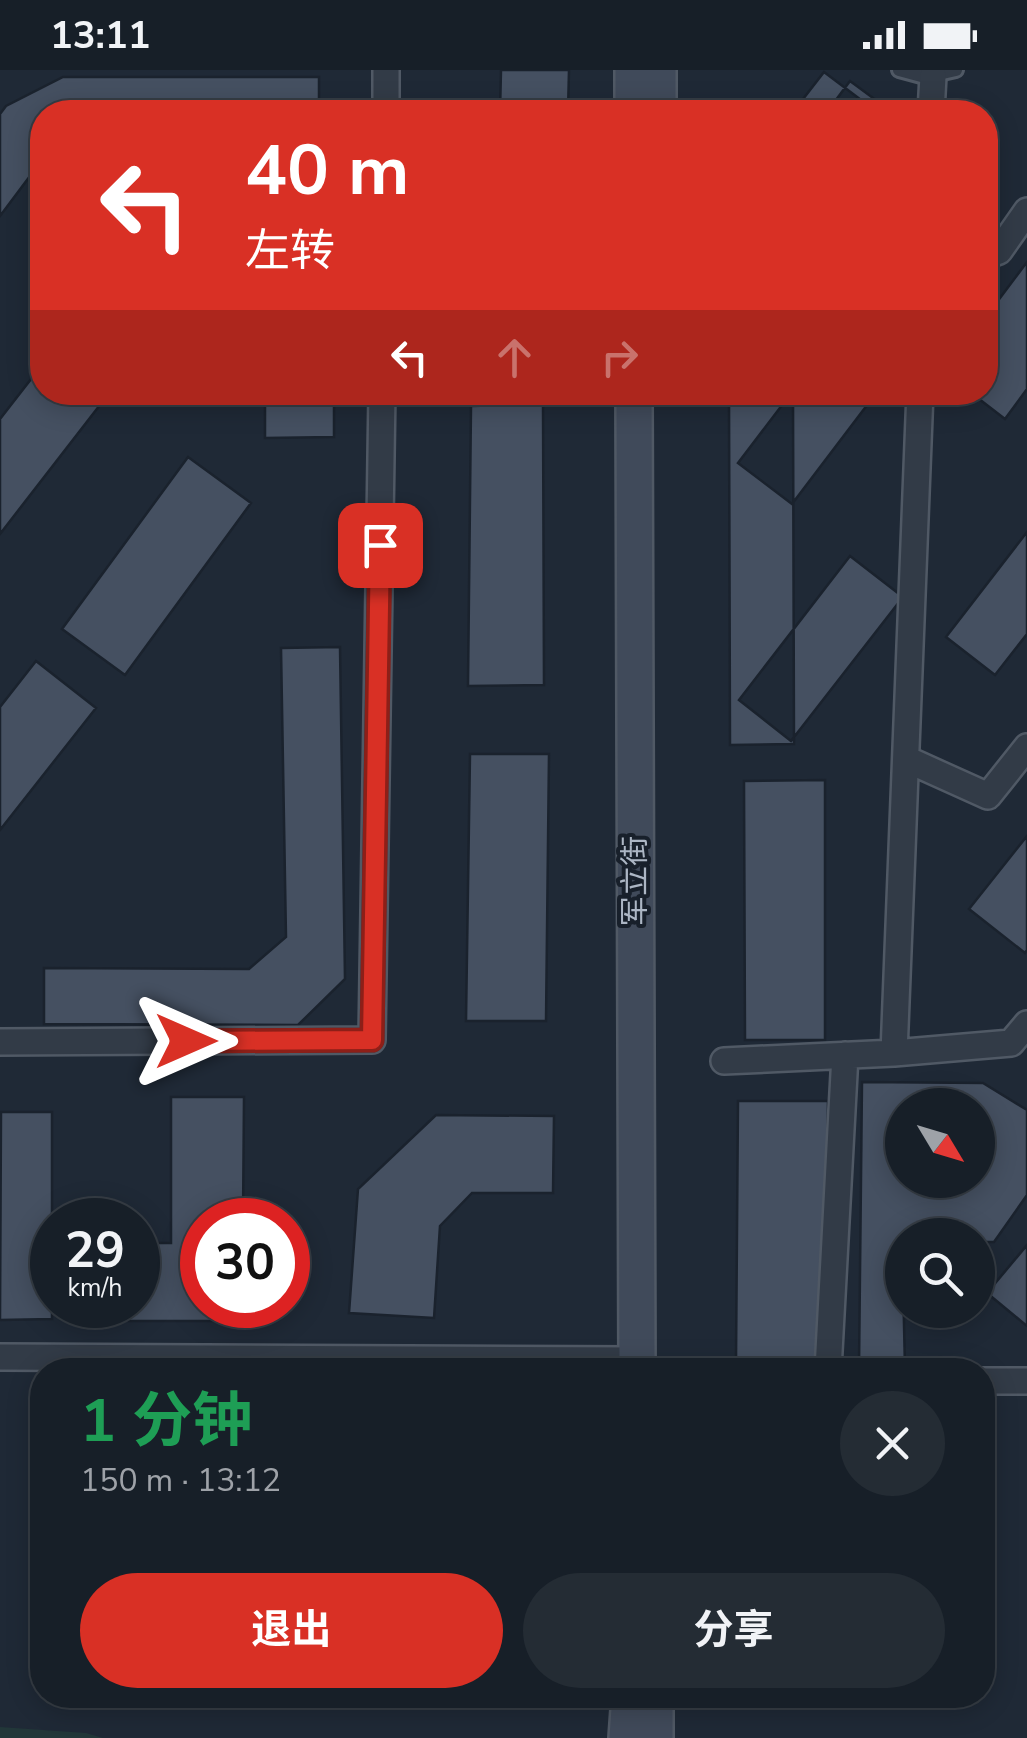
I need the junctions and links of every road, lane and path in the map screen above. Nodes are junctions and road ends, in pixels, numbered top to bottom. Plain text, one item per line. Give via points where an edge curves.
1 (386, 70) edge
2 (633, 70) edge
3 (658, 70) edge
4 (899, 70) edge
5 (944, 73) edge
6 (386, 100) edge
7 (633, 100) edge
8 (658, 100) edge
9 (935, 100) edge
10 (1027, 210) edge
11 (998, 251) edge
12 (382, 405) edge
13 (634, 405) edge
14 (658, 405) edge
15 (920, 405) edge
16 (1027, 747) edge
17 (906, 759) junction
18 (1022, 1038) edge
19 (0, 1042) edge
20 (894, 1052) junction
21 (845, 1055) junction
22 (724, 1061) dead end
23 (0, 1357) edge
24 (72, 1358) edge
25 (644, 1358) edge
26 (644, 1358) edge
27 (829, 1358) edge
28 (995, 1381) edge
29 (1027, 1381) edge
30 (629, 1708) edge
31 (656, 1708) edge
32 (627, 1738) edge
33 (655, 1738) edge

1 - 6 street
2 - 7 main road
3 - 8 main road
4 - 5 lane
5 - 9 street
10 - 11 street
12 - 19 street via 372,1040
13 - 25 main road, 军立街
14 - 26 main road, 军立街
15 - 17 street
16 - 17 street via 988,796
17 - 20 street
18 - 20 street
20 - 21 street
21 - 22 street
21 - 27 street
23 - 24 street
28 - 29 street
30 - 32 main road
31 - 33 main road

